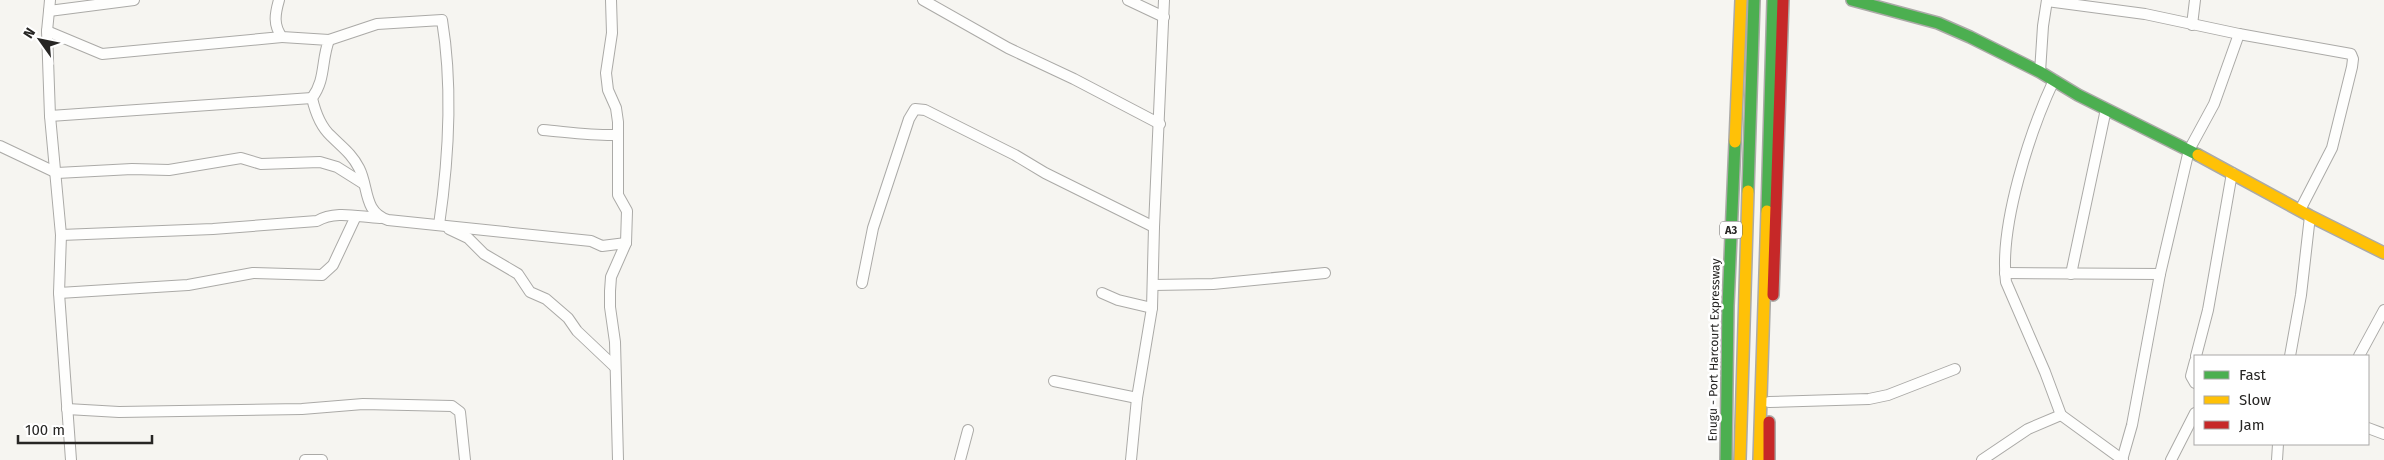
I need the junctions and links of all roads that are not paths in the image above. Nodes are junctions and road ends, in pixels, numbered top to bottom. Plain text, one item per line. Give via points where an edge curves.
1 (134, 0) edge
2 (280, 0) edge
3 (611, 0) edge
4 (923, 0) edge
5 (1128, 0) edge
6 (1164, 0) edge
7 (1741, 0) edge
8 (1754, 0) edge
9 (1773, 0) edge
10 (1783, 0) edge
11 (1852, 0) edge
12 (2047, 0) edge
13 (2195, 0) edge
14 (49, 5) edge
15 (1164, 17) junction
16 (2192, 25) junction
17 (47, 31) junction
18 (2238, 34) junction
19 (282, 37) junction
20 (329, 40) junction
21 (2040, 72) junction
22 (2054, 80) junction
23 (312, 98) junction
24 (2106, 109) junction
25 (50, 116) junction
26 (1160, 124) junction
27 (543, 130) dead end
28 (618, 135) junction
29 (0, 146) edge
30 (2189, 150) junction
31 (57, 173) junction
32 (2232, 173) junction
33 (364, 184) junction
34 (2305, 213) junction
35 (356, 216) junction
36 (380, 218) junction
37 (439, 224) junction
38 (1154, 227) junction
39 (61, 235) junction
40 (626, 244) junction
41 (2384, 253) edge
42 (2005, 272) junction
43 (1325, 273) dead end
44 (2071, 274) junction
45 (2160, 274) junction
46 (862, 283) dead end
47 (1153, 285) junction
48 (59, 293) junction
49 (1102, 293) dead end
50 (1152, 308) junction
51 (2384, 310) edge
52 (2196, 355) edge
53 (2290, 355) edge
54 (2360, 355) edge
55 (2194, 365) edge
56 (615, 367) junction
57 (1955, 369) dead end
58 (1054, 381) dead end
59 (2194, 381) edge
60 (1138, 398) junction
61 (1769, 402) junction
62 (67, 409) junction
63 (2194, 414) edge
64 (2061, 415) junction
65 (2369, 428) edge
66 (968, 430) dead end
67 (2384, 434) edge
68 (2278, 445) edge
69 (71, 460) edge
70 (305, 460) edge
71 (322, 460) edge
72 (465, 460) edge
73 (618, 460) edge
74 (960, 460) edge
75 (1131, 460) edge
76 (1726, 460) edge
77 (1740, 460) edge
78 (1759, 460) edge
79 (1769, 460) edge
80 (1982, 460) edge
81 (2123, 460) edge
82 (2171, 460) edge
83 (2277, 460) edge

1 - 14 street
2 - 19 street via 276,23
3 - 28 street via 612,33 606,73 608,90 616,108
4 - 26 street via 1008,48
5 - 15 street
6 - 15 street
7 - 76 main road, Enugu - Port Harcourt Expressway / A3 via 1728,306
8 - 77 main road, A3
9 - 78 main road
10 - 61 main road
11 - 21 main road via 1938,23
12 - 16 street
12 - 21 street
13 - 16 street
14 - 17 street
15 - 26 street
16 - 18 street
17 - 19 street via 102,54
17 - 25 street
18 - 30 street via 2214,104
18 - 34 street via 2309,48 2344,51 2353,59 2332,148
19 - 20 street
20 - 23 street via 323,57 323,78
20 - 37 street via 377,24 442,20 449,110
21 - 22 main road
22 - 24 main road
22 - 42 street via 2019,178 2008,230
23 - 25 street
23 - 33 street via 323,127 352,155
24 - 30 main road
24 - 44 street
25 - 31 street
26 - 38 street
27 - 28 street
28 - 40 street via 618,195 627,210
29 - 31 street
30 - 32 main road
30 - 45 street
31 - 33 street via 169,170 241,158 261,164 320,162 337,167
31 - 39 street
32 - 34 main road
32 - 52 street via 2208,310
33 - 36 street via 370,206
34 - 41 main road
34 - 53 street via 2301,295
35 - 36 street
35 - 39 street via 335,214 316,221 213,229
35 - 48 street via 333,265 322,275 254,273 188,285
36 - 37 street
37 - 40 street via 591,241 602,246
37 - 56 street via 468,238 484,254 518,274 530,292 568,318 577,332
38 - 46 street via 915,108 873,228
38 - 47 street
39 - 48 street
40 - 56 street via 612,277 610,307
42 - 44 street
42 - 64 street via 2006,282
43 - 47 street via 1213,284
44 - 45 street
45 - 81 street
47 - 50 street
48 - 62 street
49 - 50 street
50 - 60 street
51 - 54 street
55 - 59 street via 2191,376
56 - 73 street
57 - 61 street via 1869,400
58 - 60 street
60 - 75 street
61 - 79 main road
62 - 69 street
62 - 72 street via 119,412 302,409 363,404 452,406 460,412
63 - 82 street
64 - 80 street via 2028,429
64 - 81 street
65 - 67 street
66 - 74 street
68 - 83 street
70 - 71 street

